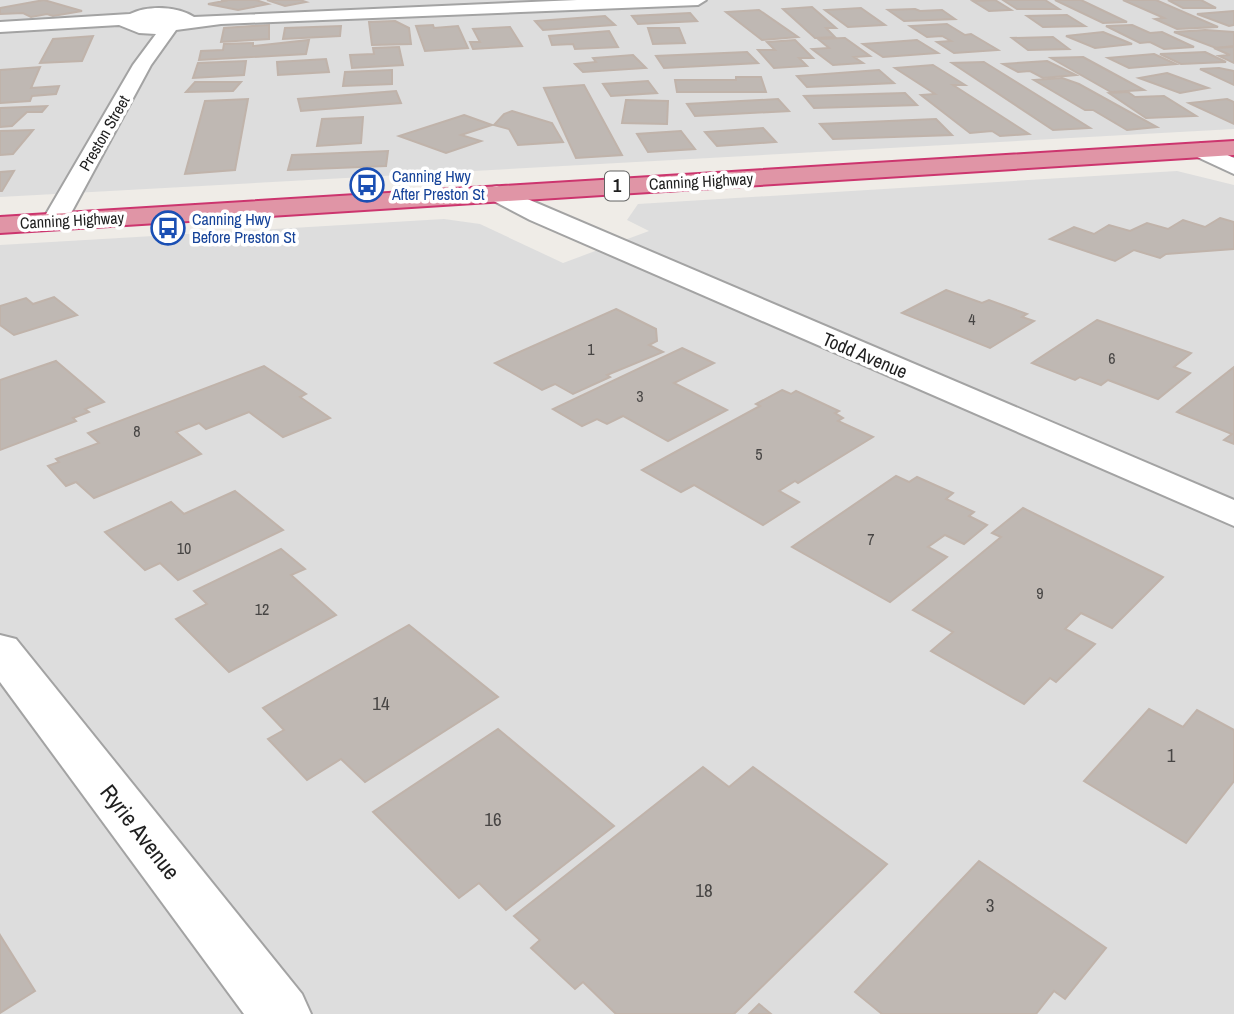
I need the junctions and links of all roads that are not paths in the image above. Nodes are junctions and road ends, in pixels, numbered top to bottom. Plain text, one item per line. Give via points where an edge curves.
1 (698, 0) edge
2 (144, 18) edge
3 (177, 20) junction
4 (0, 27) edge
5 (1234, 148) edge
6 (1200, 150) junction
7 (1234, 167) edge
8 (497, 193) junction
9 (55, 221) junction
10 (0, 225) edge
11 (1234, 514) edge
12 (0, 650) edge
13 (280, 1014) edge

1 - 3 street
2 - 3 street
2 - 3 street, Preston Street via 160,42
2 - 4 street
2 - 9 street, Preston Street
5 - 6 highway, Canning Highway / 1
6 - 7 street
6 - 8 highway, Canning Highway / 1
8 - 9 highway, Canning Highway / 1
8 - 11 street, Todd Avenue
9 - 10 highway, Canning Highway / 1
12 - 13 street, Ryrie Avenue

